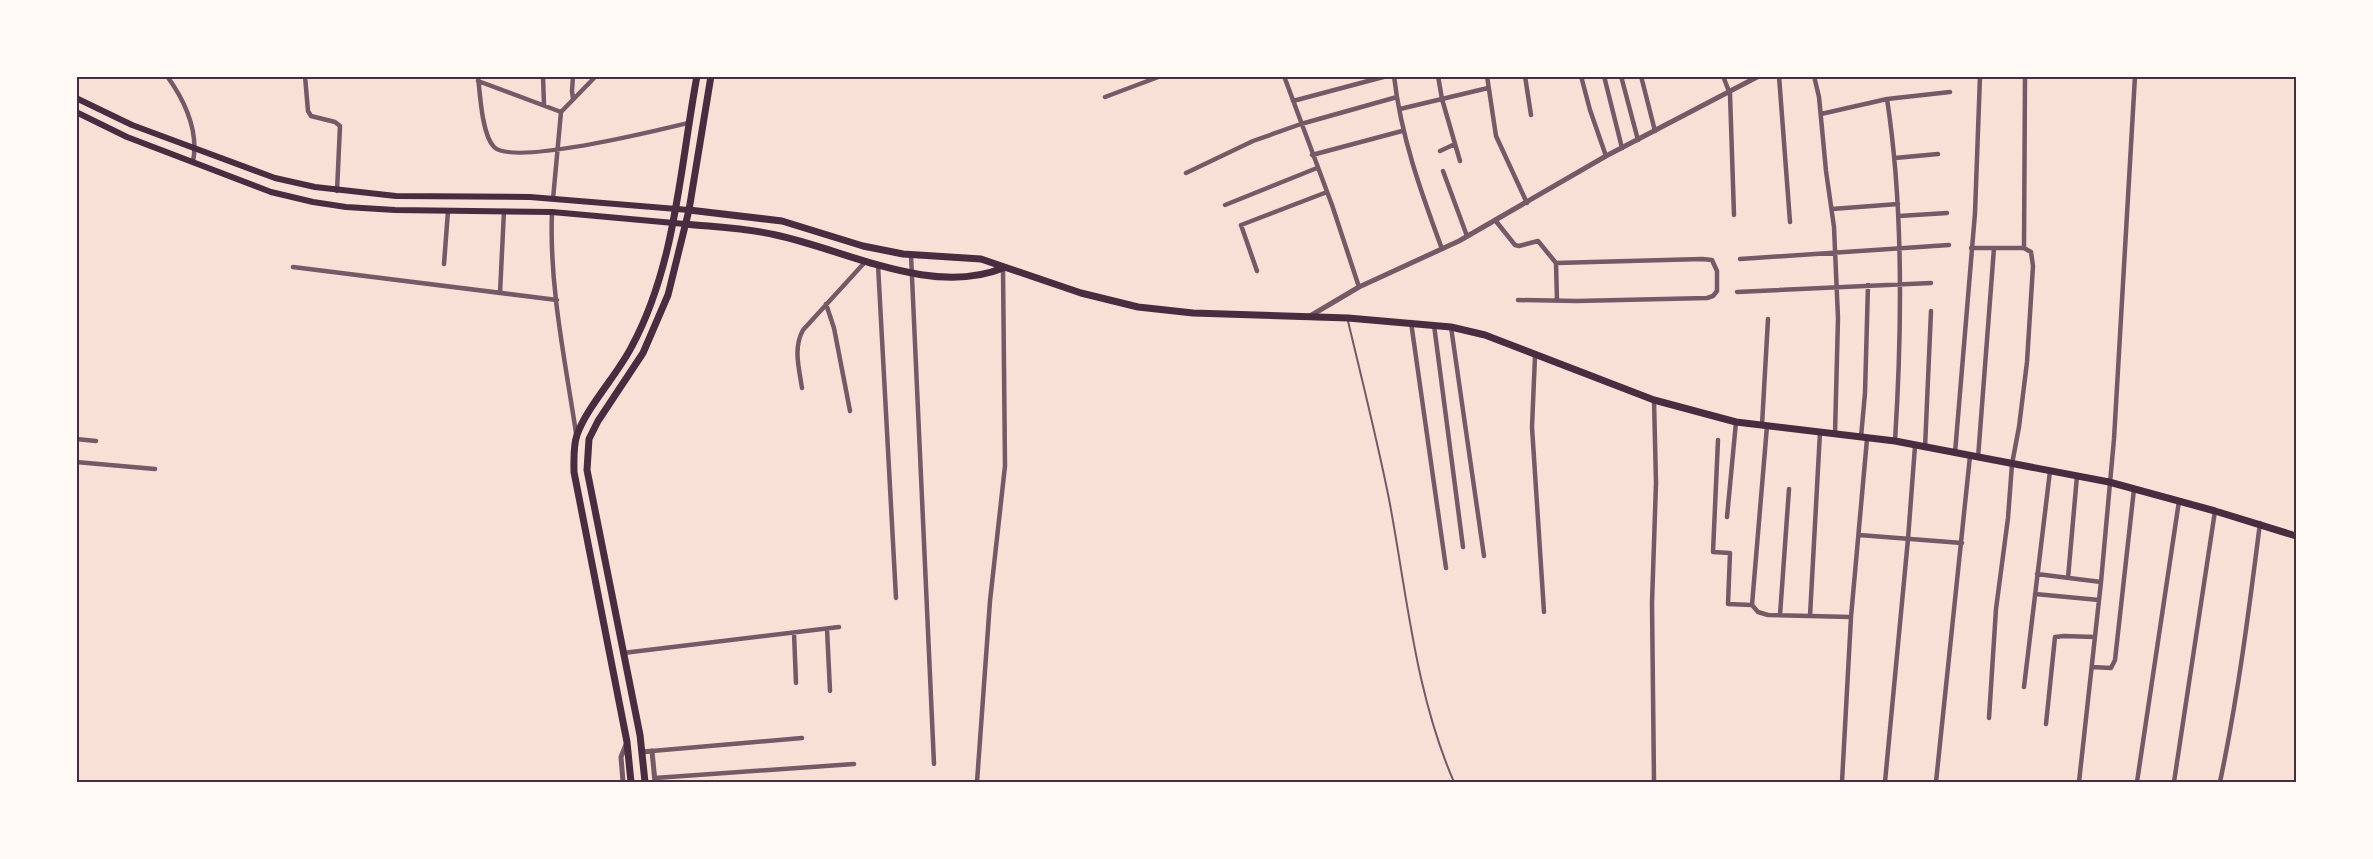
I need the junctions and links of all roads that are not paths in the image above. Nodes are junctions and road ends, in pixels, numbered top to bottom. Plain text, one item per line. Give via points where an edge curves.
1 (167, 76) edge
2 (305, 76) edge
3 (543, 76) edge
4 (573, 76) edge
5 (596, 76) edge
6 (697, 76) edge
7 (711, 76) edge
8 (1161, 76) edge
9 (1284, 76) edge
10 (1387, 76) edge
11 (1394, 76) edge
12 (1438, 76) edge
13 (1487, 76) edge
14 (1524, 76) edge
15 (1581, 76) edge
16 (1604, 76) edge
17 (1621, 76) edge
18 (1641, 76) edge
19 (1723, 76) edge
20 (1759, 76) edge
21 (1779, 76) edge
22 (1814, 76) edge
23 (1980, 76) edge
24 (2025, 76) edge
25 (2136, 76) edge
26 (478, 79) edge
27 (1142, 80) edge
28 (1488, 88) junction
29 (1950, 92) dead end
30 (1730, 93) junction
31 (1105, 97) dead end
32 (1396, 97) junction
33 (76, 98) edge
34 (573, 99) junction
35 (1442, 99) junction
36 (1887, 99) junction
37 (1293, 101) junction
38 (544, 105) junction
39 (1400, 109) junction
40 (76, 112) edge
41 (561, 112) junction
42 (1821, 114) junction
43 (1531, 115) dead end
44 (688, 123) junction
45 (1301, 124) junction
46 (1402, 131) junction
47 (1655, 131) junction
48 (1638, 140) junction
49 (1455, 144) junction
50 (196, 148) junction
51 (1622, 148) junction
52 (556, 150) junction
53 (1440, 151) dead end
54 (1938, 154) dead end
55 (1312, 155) junction
56 (1606, 156) junction
57 (1895, 158) junction
58 (1460, 161) dead end
59 (193, 162) junction
60 (1317, 168) junction
61 (1443, 171) dead end
62 (1186, 173) dead end
63 (337, 191) junction
64 (1327, 192) junction
65 (553, 199) junction
66 (1527, 203) junction
67 (1898, 204) junction
68 (1225, 205) dead end
69 (675, 208) junction
70 (1832, 209) junction
71 (689, 210) junction
72 (448, 211) junction
73 (504, 211) junction
74 (552, 212) junction
75 (1947, 213) dead end
76 (1734, 215) dead end
77 (1899, 216) junction
78 (1495, 220) junction
79 (673, 222) junction
80 (1790, 222) dead end
81 (685, 224) junction
82 (1467, 236) junction
83 (1949, 245) dead end
84 (1898, 247) junction
85 (1994, 248) junction
86 (2024, 248) junction
87 (1442, 249) junction
88 (1971, 249) junction
89 (1835, 252) junction
90 (911, 255) junction
91 (1740, 259) dead end
92 (866, 260) junction
93 (1556, 262) junction
94 (444, 264) dead end
95 (878, 265) junction
96 (293, 267) dead end
97 (1003, 268) junction
98 (1257, 271) dead end
99 (912, 273) junction
100 (1930, 283) dead end
101 (1899, 284) junction
102 (1868, 285) junction
103 (1837, 286) junction
104 (1359, 287) junction
105 (1737, 292) dead end
106 (500, 293) junction
107 (557, 300) junction
108 (1518, 300) dead end
109 (1557, 301) junction
110 (826, 304) junction
111 (1931, 311) dead end
112 (1306, 318) junction
113 (1348, 318) junction
114 (1768, 319) dead end
115 (1411, 322) junction
116 (1434, 325) junction
117 (1451, 327) junction
118 (1535, 356) junction
119 (802, 388) dead end
120 (1654, 400) junction
121 (850, 411) dead end
122 (1736, 422) junction
123 (1765, 425) junction
124 (1820, 432) junction
125 (1835, 434) junction
126 (577, 436) junction
127 (1864, 438) junction
128 (76, 439) edge
129 (1718, 440) dead end
130 (96, 441) dead end
131 (1895, 441) junction
132 (1915, 446) junction
133 (1925, 448) junction
134 (1955, 453) junction
135 (1974, 457) junction
136 (76, 462) edge
137 (2012, 464) junction
138 (156, 469) dead end
139 (2049, 471) junction
140 (2078, 476) junction
141 (2109, 482) junction
142 (1789, 489) dead end
143 (2133, 489) junction
144 (2179, 501) junction
145 (2216, 510) junction
146 (1727, 517) dead end
147 (2260, 523) junction
148 (1859, 535) junction
149 (2296, 536) edge
150 (1908, 539) junction
151 (1962, 543) junction
152 (1463, 547) dead end
153 (1484, 556) dead end
154 (1446, 568) dead end
155 (2037, 574) junction
156 (2068, 578) junction
157 (2101, 582) junction
158 (2035, 594) junction
159 (896, 598) dead end
160 (2099, 600) junction
161 (1752, 605) junction
162 (1544, 612) dead end
163 (1780, 615) junction
164 (1810, 616) junction
165 (1851, 617) junction
166 (839, 627) dead end
167 (827, 629) junction
168 (794, 633) junction
169 (2095, 637) junction
170 (623, 653) junction
171 (2092, 667) junction
172 (796, 683) dead end
173 (2024, 687) dead end
174 (830, 691) dead end
175 (1989, 718) dead end
176 (2046, 724) dead end
177 (802, 738) dead end
178 (627, 742) junction
179 (652, 751) junction
180 (642, 754) junction
181 (854, 764) dead end
182 (934, 764) dead end
183 (655, 780) edge
184 (623, 783) edge
185 (631, 783) edge
186 (645, 783) edge
187 (977, 783) edge
188 (1454, 783) edge
189 (1654, 783) edge
190 (1842, 783) edge
191 (1885, 783) edge
192 (1936, 783) edge
193 (2079, 783) edge
194 (2137, 783) edge
195 (2174, 783) edge
196 (2220, 783) edge

1 - 50 street via 187,111
2 - 63 street via 311,116 340,126
3 - 38 street
4 - 34 street
5 - 34 street
6 - 44 main road
7 - 71 main road
8 - 27 street
9 - 37 street
10 - 37 street
11 - 32 street
12 - 35 street
13 - 28 street
14 - 43 street
15 - 56 street
16 - 51 street
17 - 48 street
18 - 47 street
19 - 30 street
20 - 30 street
21 - 80 street
22 - 42 street
23 - 88 street
24 - 86 street
25 - 141 street via 2121,350
26 - 38 street
26 - 52 street via 484,121 494,147 518,154
27 - 31 street
28 - 35 street
28 - 66 street via 1496,136
29 - 36 street
30 - 47 street
30 - 76 street
32 - 39 street
32 - 45 street
33 - 50 main road via 132,125
34 - 41 street
35 - 39 street
35 - 49 street
36 - 42 street
36 - 57 street
37 - 45 street
38 - 41 street
39 - 46 street
40 - 59 main road
41 - 52 street
42 - 70 street
44 - 52 street
44 - 69 main road
45 - 55 street
45 - 62 street via 1253,141
46 - 55 street
46 - 87 street
47 - 48 street
48 - 51 street
49 - 53 street
49 - 58 street
50 - 59 street
50 - 63 main road via 275,178
51 - 56 street
52 - 65 street
54 - 57 street
55 - 60 street
56 - 66 street
57 - 67 street
59 - 72 main road via 271,192 313,202
60 - 64 street
60 - 68 street
61 - 82 street
63 - 65 main road
64 - 98 street via 1241,225
64 - 104 street
65 - 69 main road
66 - 78 street
67 - 70 street
67 - 77 street
69 - 71 main road
69 - 79 main road
70 - 89 street
71 - 81 main road
71 - 90 main road via 782,221 863,246
72 - 73 main road
72 - 94 street
73 - 74 main road
73 - 106 street
74 - 79 main road
74 - 107 street
75 - 77 street
77 - 84 street
78 - 82 street
78 - 93 street via 1511,243 1519,246 1538,241
79 - 81 main road
79 - 126 main road via 658,286 644,322
81 - 92 main road via 775,234
81 - 170 main road via 656,327 589,439 587,470
82 - 87 street
83 - 84 street
84 - 89 street
84 - 101 street
85 - 86 street
85 - 88 street
85 - 135 street
86 - 137 street via 2031,252 2033,266 2027,362
87 - 104 street
88 - 134 street
89 - 91 street
89 - 103 street
90 - 97 main road via 981,259
90 - 99 street
92 - 95 main road
92 - 110 street
93 - 109 street
93 - 109 street via 1702,259 1712,260 1717,271 1717,291 1707,298
95 - 99 main road
95 - 159 street
96 - 106 street
97 - 99 main road via 984,275
97 - 112 main road via 1138,307
97 - 187 street via 1005,466 990,601
99 - 182 street
100 - 101 street
101 - 102 street
101 - 131 street
102 - 103 street
102 - 127 street
103 - 105 street
103 - 125 street
104 - 112 street
106 - 107 street
107 - 126 street
108 - 109 street
110 - 119 street via 798,339
110 - 121 street
111 - 133 street
112 - 113 main road
113 - 115 main road
113 - 188 lane via 1389,498 1424,693
114 - 123 street
115 - 116 main road
115 - 154 street
116 - 117 main road
116 - 152 street
117 - 118 main road via 1485,335
117 - 153 street
118 - 120 main road
118 - 162 street via 1532,427
120 - 122 main road
120 - 189 street
122 - 123 main road
122 - 146 street
123 - 124 main road
123 - 161 street
124 - 125 main road
124 - 164 street
125 - 127 main road
126 - 178 main road via 574,472
127 - 131 main road
127 - 148 street
128 - 130 street
129 - 161 street via 1713,552 1730,553 1728,604
131 - 132 main road
132 - 133 main road
132 - 150 street
133 - 134 main road
134 - 135 main road
135 - 137 main road
135 - 151 street
136 - 138 street
137 - 139 main road
137 - 175 street
139 - 140 main road
139 - 155 street
140 - 141 main road
140 - 156 street
141 - 143 main road
141 - 157 street
142 - 163 street
143 - 144 main road
143 - 171 street via 2115,660 2110,668
144 - 145 main road
144 - 194 street
145 - 147 main road
145 - 195 street
147 - 149 main road
147 - 196 street
148 - 150 street
148 - 165 street
150 - 151 street
150 - 191 street
151 - 192 street
155 - 156 street
155 - 158 street
156 - 157 street
157 - 160 street
158 - 160 street
158 - 173 street
160 - 169 street
161 - 163 street via 1758,612
163 - 164 street
164 - 165 street
165 - 190 street
166 - 167 street
167 - 168 street
167 - 174 street
168 - 170 street
168 - 172 street
169 - 171 street
169 - 176 street via 2055,637
170 - 180 main road
171 - 193 street
177 - 179 street
178 - 184 street via 621,757
178 - 185 main road
179 - 180 street
179 - 183 street
180 - 186 main road
181 - 183 street

